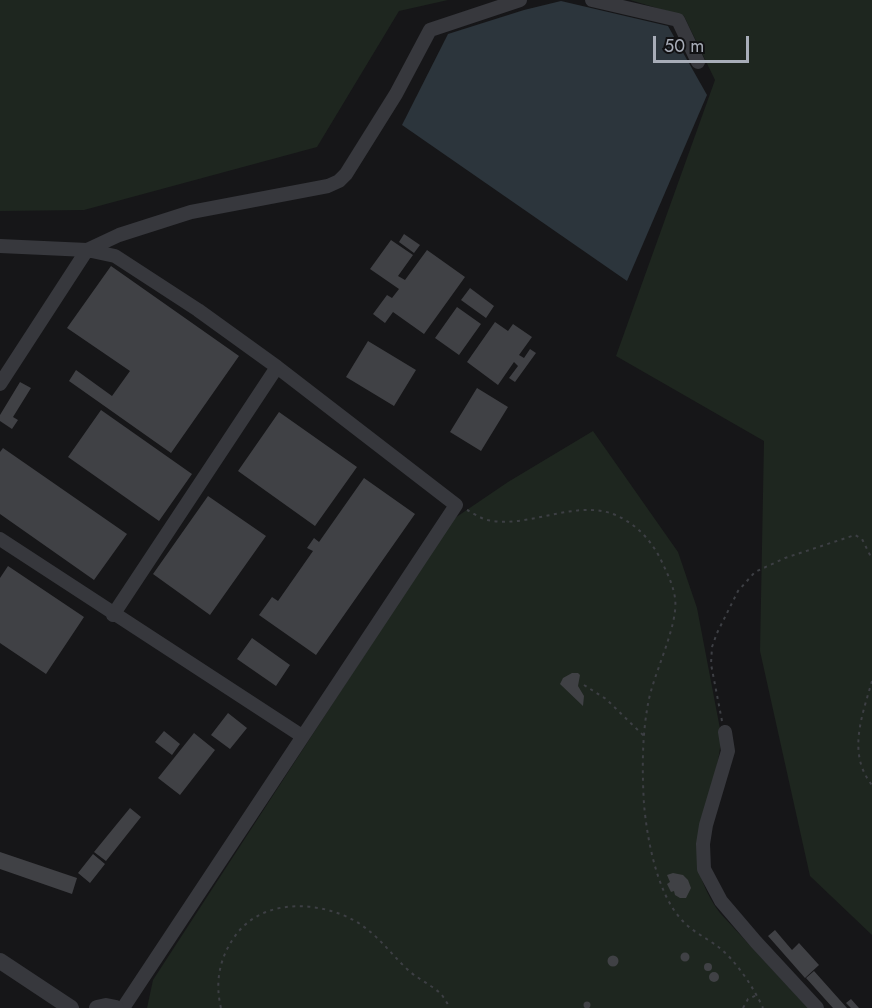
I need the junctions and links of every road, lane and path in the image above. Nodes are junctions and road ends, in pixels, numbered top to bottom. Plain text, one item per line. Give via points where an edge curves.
1 (520, 0) edge
2 (592, 0) edge
3 (698, 62) dead end
4 (0, 246) edge
5 (87, 250) junction
6 (276, 367) junction
7 (0, 384) edge
8 (456, 504) junction
9 (0, 539) edge
10 (872, 559) edge
11 (113, 615) junction
12 (872, 681) edge
13 (584, 685) dead end
14 (725, 732) joint
15 (302, 736) junction
16 (644, 736) junction
17 (872, 785) edge
18 (0, 961) edge
19 (757, 995) junction
20 (71, 1008) edge
21 (97, 1008) edge
22 (116, 1008) edge
23 (123, 1008) edge
24 (221, 1008) edge
25 (450, 1008) edge
26 (743, 1008) edge
27 (763, 1008) edge
28 (817, 1008) edge

1 - 5 street via 430,30 396,94 339,181 191,212 119,235
2 - 3 street via 678,20
4 - 5 street
5 - 6 street via 115,256
5 - 7 street
6 - 8 street
6 - 11 street
8 - 15 street
8 - 16 path via 486,520 517,522 585,509 600,511 623,518 640,530 670,578 675,601 652,684
9 - 11 street
10 - 14 path via 862,539 855,535 785,558 748,578 712,647 711,664
11 - 15 street
12 - 17 path via 857,745 858,761
13 - 16 path via 606,699
14 - 28 street via 728,751 706,825 704,869 722,901
15 - 23 street
16 - 19 path via 644,805 663,891 682,921 719,948
18 - 20 street
19 - 26 path via 748,999
19 - 27 path
21 - 22 street
24 - 25 path via 218,977 234,937 255,918 296,905 327,910 357,923 388,947 407,969 441,993

